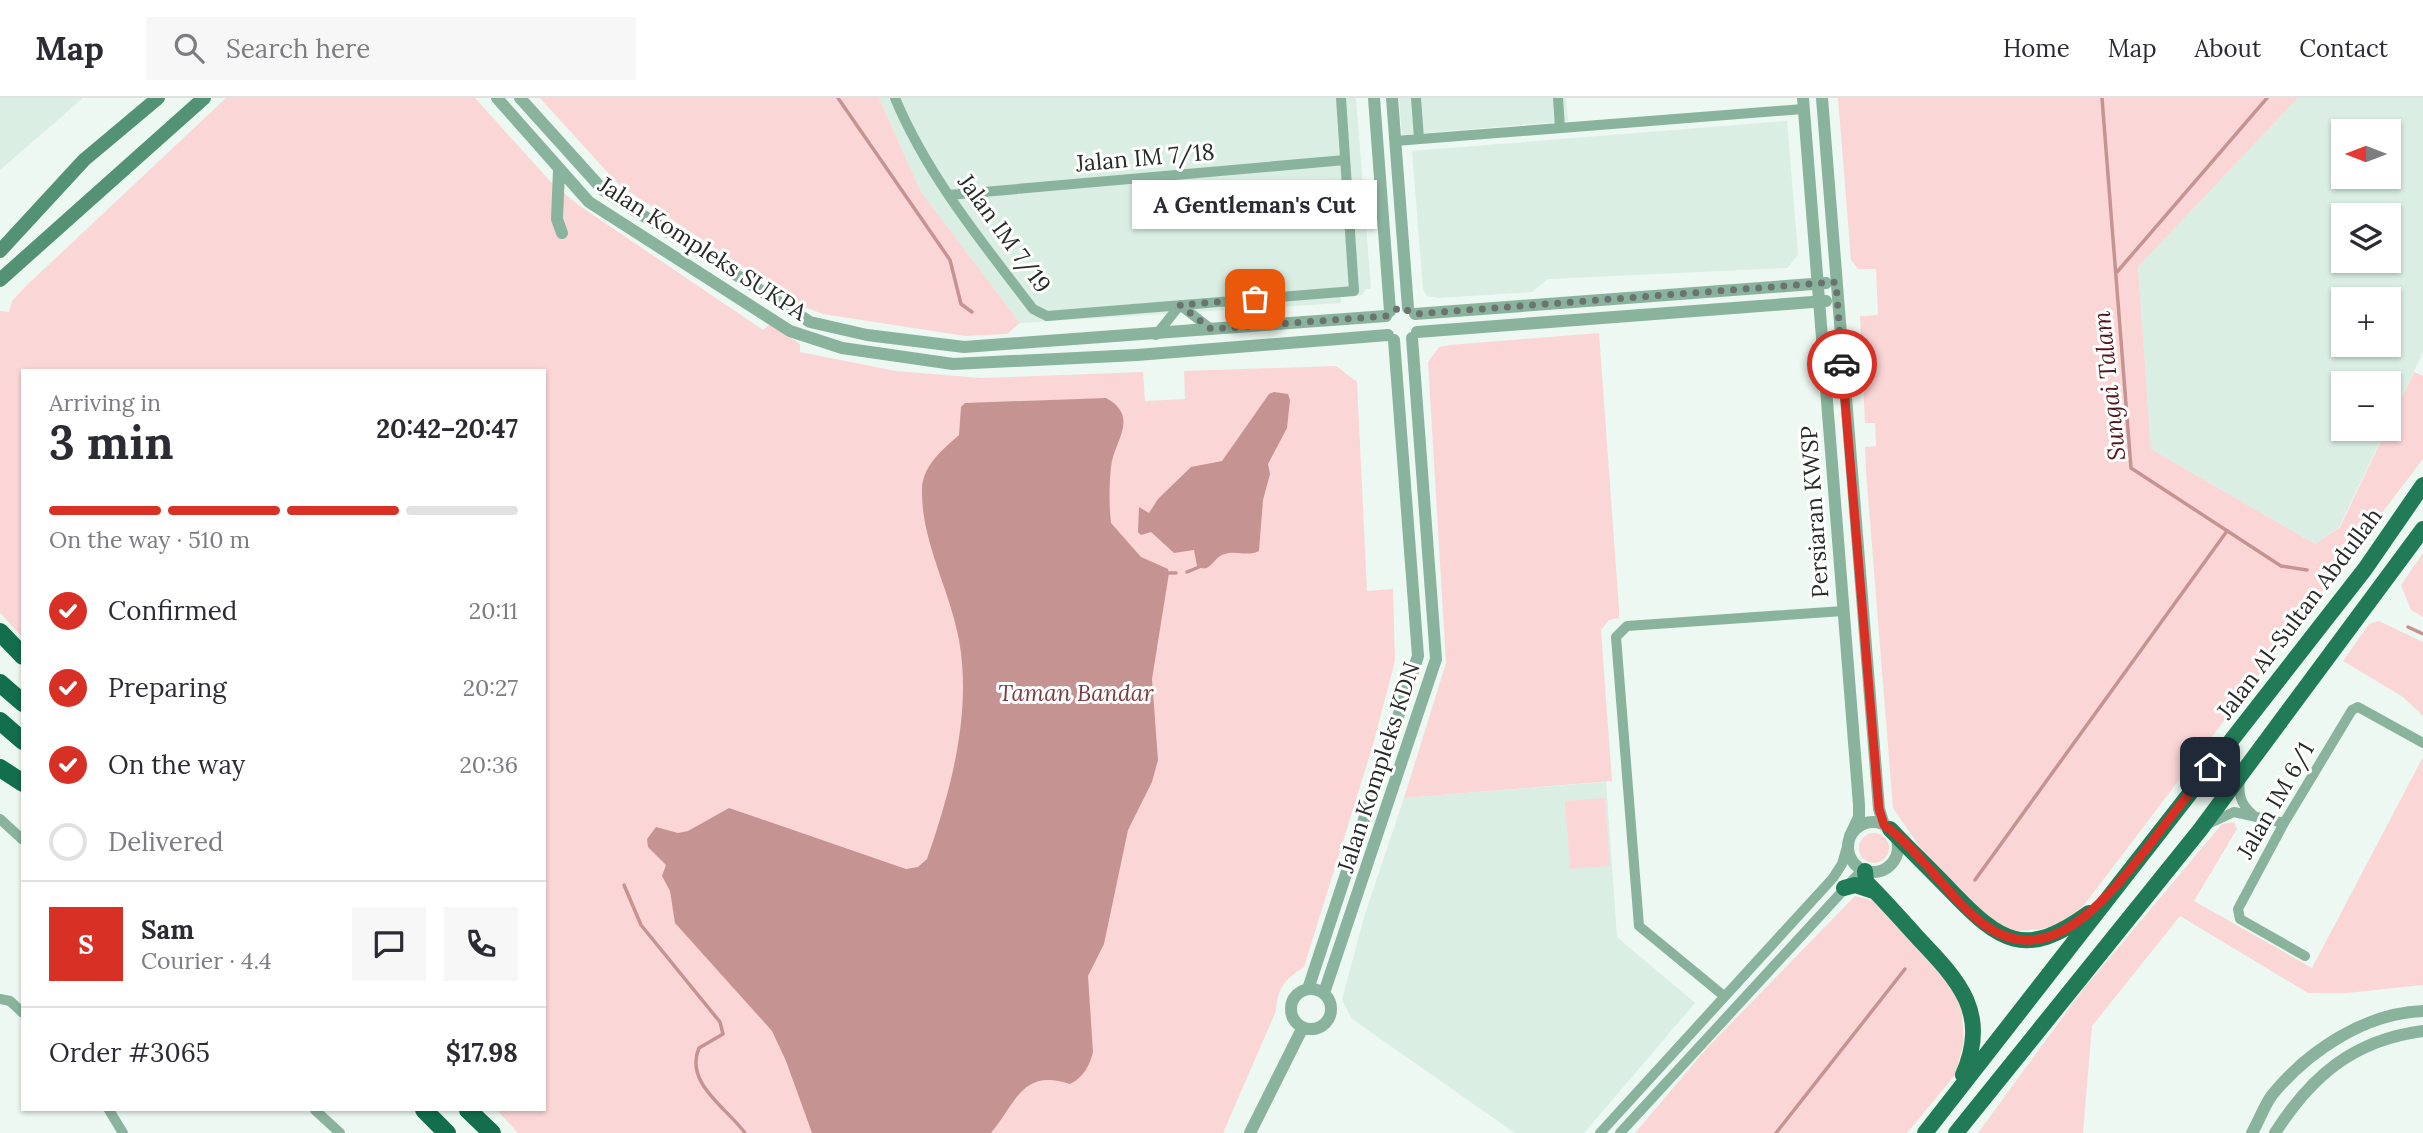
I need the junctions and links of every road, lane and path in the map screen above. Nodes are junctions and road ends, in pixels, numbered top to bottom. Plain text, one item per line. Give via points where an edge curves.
1 (158, 98) edge
2 (204, 98) edge
3 (497, 98) edge
4 (520, 98) edge
5 (895, 98) edge
6 (1340, 98) edge
7 (1374, 98) edge
8 (1392, 98) edge
9 (1416, 98) edge
10 (1558, 98) edge
11 (1822, 98) edge
12 (1803, 104) edge
13 (1825, 126) junction
14 (1560, 128) junction
15 (1805, 128) junction
16 (1419, 139) junction
17 (1395, 141) junction
18 (1346, 160) junction
19 (559, 170) junction
20 (949, 195) junction
21 (562, 233) dead end
22 (0, 251) edge
23 (0, 280) edge
24 (1836, 282) junction
25 (1818, 284) junction
26 (1837, 300) junction
27 (1820, 302) junction
28 (1180, 305) junction
29 (1411, 311) junction
30 (1388, 314) junction
31 (1211, 329) junction
32 (1157, 335) junction
33 (1414, 335) junction
34 (1391, 338) junction
35 (2423, 485) edge
36 (2423, 529) edge
37 (1860, 590) junction
38 (1841, 592) junction
39 (1843, 611) junction
40 (0, 632) edge
41 (21, 654) edge
42 (1418, 656) junction
43 (1436, 659) junction
44 (0, 683) edge
45 (21, 701) edge
46 (0, 721) edge
47 (21, 739) edge
48 (2423, 743) edge
49 (0, 768) edge
50 (2241, 775) junction
51 (21, 782) edge
52 (2252, 814) junction
53 (0, 819) edge
54 (2284, 823) junction
55 (1887, 827) junction
56 (2200, 830) junction
57 (21, 838) edge
58 (1849, 840) junction
59 (1864, 871) junction
60 (1844, 888) junction
61 (1875, 892) junction
62 (2106, 900) junction
63 (2305, 956) dead end
64 (1308, 989) junction
65 (1324, 993) junction
66 (1724, 996) junction
67 (0, 999) edge
68 (1712, 1010) junction
69 (21, 1011) edge
70 (2423, 1011) edge
71 (1722, 1020) junction
72 (1303, 1027) junction
73 (2423, 1031) edge
74 (1954, 1096) junction
75 (110, 1111) edge
76 (316, 1111) edge
77 (425, 1111) edge
78 (469, 1111) edge
79 (123, 1133) edge
80 (340, 1133) edge
81 (447, 1133) edge
82 (492, 1133) edge
83 (1250, 1133) edge
84 (1600, 1133) edge
85 (1620, 1133) edge
86 (1925, 1133) edge
87 (1956, 1133) edge
88 (2252, 1133) edge
89 (2275, 1133) edge

1 - 22 main road via 84,160
2 - 23 main road
3 - 19 street, Jalan Kompleks SUKPA
4 - 32 street, Jalan Kompleks SUKPA via 603,190 810,322 958,347
5 - 20 street, Jalan IM 7/19 via 908,129
6 - 18 street, Jalan IM 7/19
7 - 30 street
8 - 17 street
9 - 16 street
10 - 14 street
11 - 13 street, Persiaran KWSP
12 - 14 street
12 - 15 street, Persiaran KWSP
13 - 15 street
13 - 24 street, Persiaran KWSP
14 - 16 street
15 - 25 street, Persiaran KWSP
16 - 17 street
17 - 29 street
18 - 20 street, Jalan IM 7/18
18 - 28 street, Jalan IM 7/19 via 1354,291
19 - 21 street via 557,219
19 - 34 street, Jalan Kompleks SUKPA via 593,205 790,331 842,348 974,365
20 - 28 street, Jalan IM 7/19 via 1032,309 1047,316
24 - 25 street
24 - 26 street, Persiaran KWSP
25 - 27 street, Persiaran KWSP
25 - 29 street
26 - 27 street
26 - 37 street, Persiaran KWSP
27 - 33 street
27 - 38 street, Persiaran KWSP
28 - 31 street
28 - 32 street
29 - 30 street
29 - 33 street via 1419,324
30 - 31 street, Jalan Kompleks SUKPA
30 - 34 street via 1384,326
31 - 32 street, Jalan Kompleks SUKPA
33 - 34 street via 1403,342
33 - 43 street, Jalan Kompleks KDN
34 - 42 street, Jalan Kompleks KDN
35 - 62 main road, Jalan Al-Sultan Abdullah via 2365,569
36 - 50 main road
37 - 38 street
37 - 55 street, Persiaran KWSP via 1879,809
38 - 39 street, Persiaran KWSP
39 - 58 street, Persiaran KWSP via 1859,805
39 - 66 street via 1627,626 1616,637 1639,926
40 - 41 highway
42 - 43 street
42 - 64 street, Jalan Kompleks KDN
43 - 65 street, Jalan Kompleks KDN
44 - 45 highway
46 - 47 highway
48 - 54 street, Jalan IM 6/1 via 2358,707 2352,710
49 - 51 highway
50 - 52 street via 2241,804
50 - 56 main road
52 - 54 street
52 - 56 street via 2225,815
53 - 57 street
54 - 63 street, Jalan IM 6/1 via 2238,909 2240,919
55 - 58 street via 1867,822
55 - 59 street, Persiaran KWSP via 1897,841 1896,857 1885,869
55 - 62 main road via 1985,926 2008,937 2047,938 2066,930
56 - 87 main road
58 - 59 street via 1849,857
58 - 66 street via 1833,878
59 - 60 street
59 - 61 main road via 1865,881
60 - 61 main road via 1855,885
60 - 71 street
61 - 74 main road via 1964,990 1974,1042
62 - 74 main road, Jalan Al-Sultan Abdullah
64 - 65 street
64 - 72 street via 1297,993 1291,1003 1294,1020
65 - 72 street via 1330,1003 1328,1019 1320,1027
66 - 68 street
67 - 69 street
68 - 71 street
68 - 84 street
70 - 88 street via 2384,1016 2301,1064 2271,1097
71 - 85 street
72 - 83 street
73 - 89 street via 2391,1035 2322,1073
74 - 86 main road, Jalan Al-Sultan Abdullah
75 - 79 street
76 - 80 street
77 - 81 highway
78 - 82 highway

